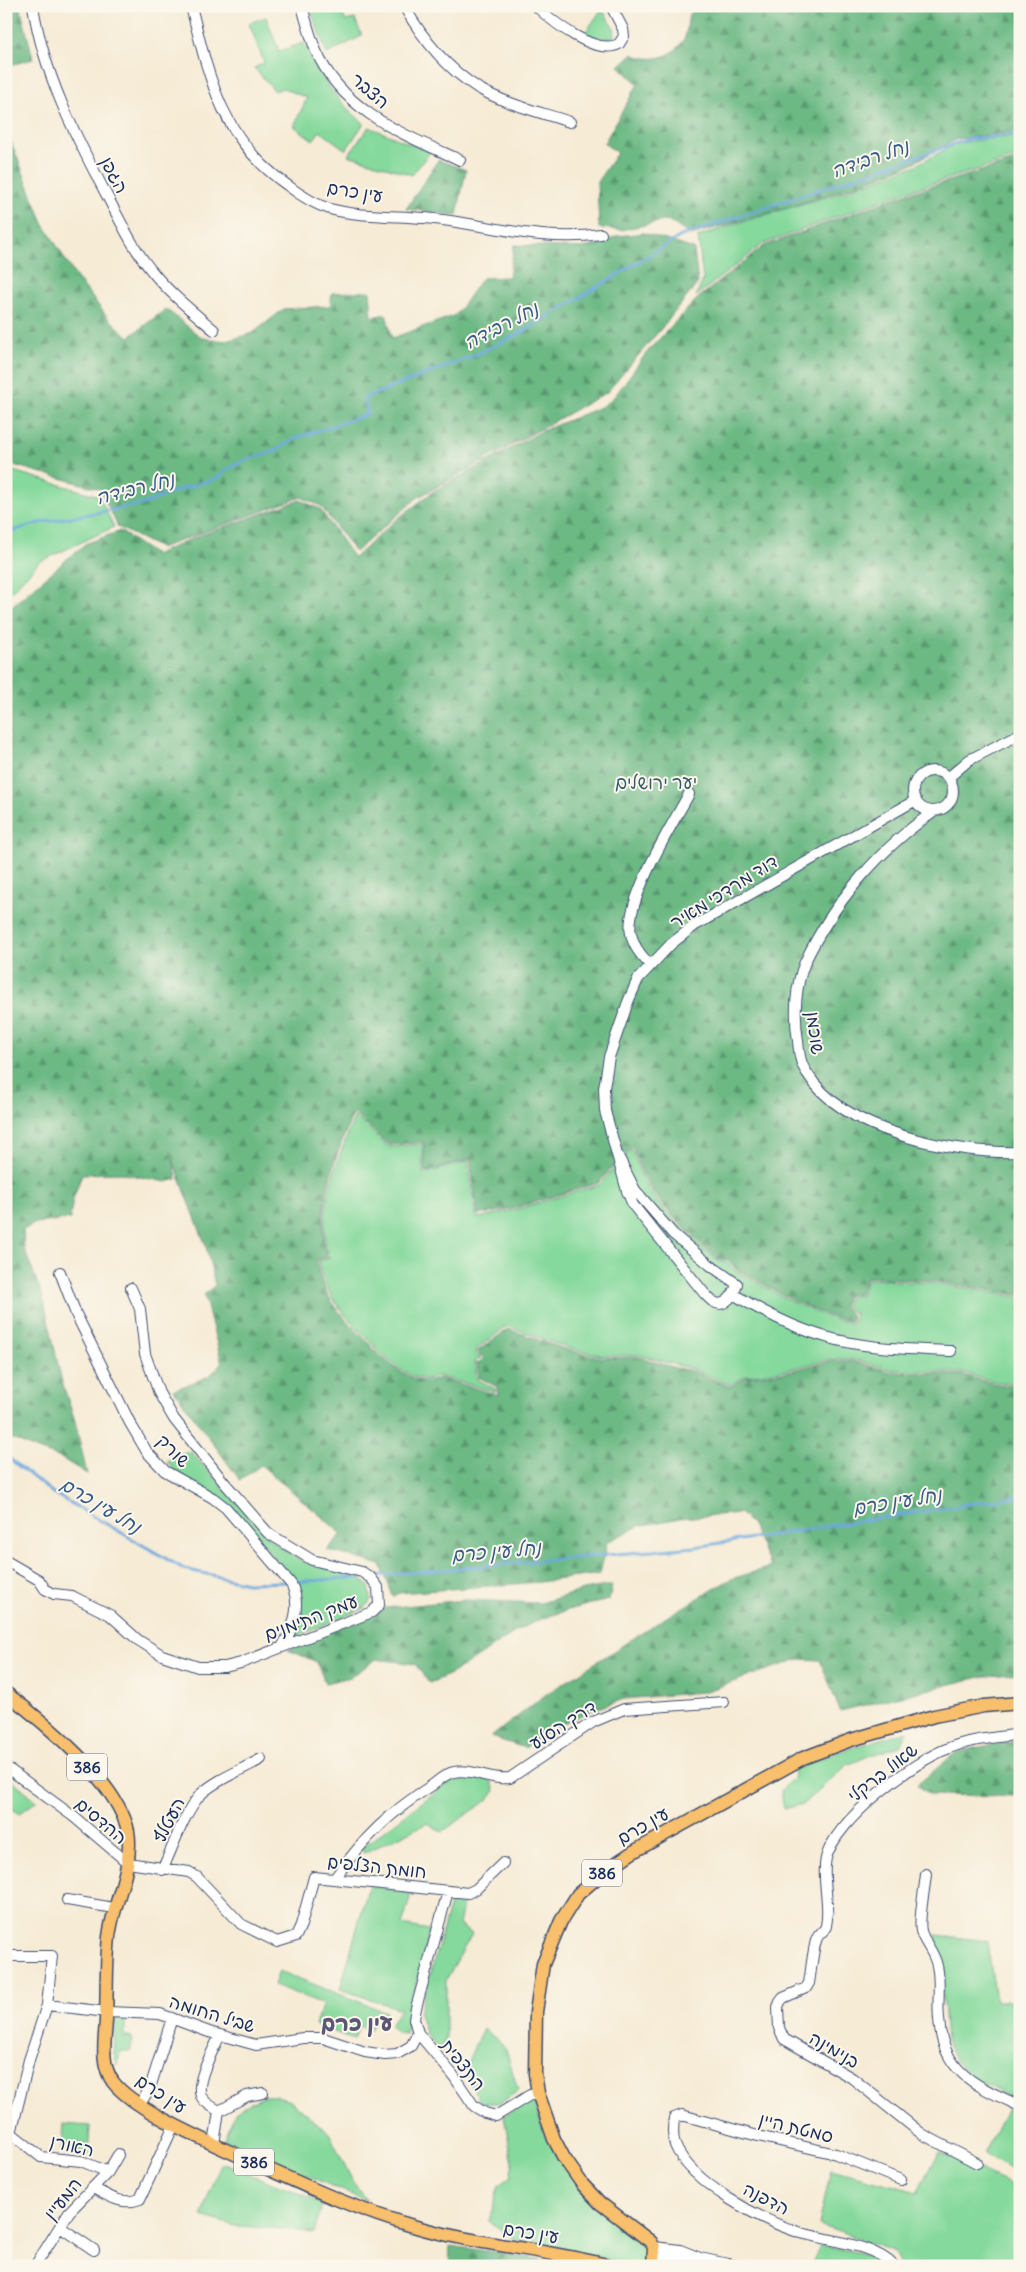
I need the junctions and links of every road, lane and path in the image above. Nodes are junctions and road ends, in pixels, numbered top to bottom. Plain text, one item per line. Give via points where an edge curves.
1 (33, 6) edge
2 (192, 6) edge
3 (302, 6) edge
4 (404, 6) edge
5 (536, 6) edge
6 (611, 6) edge
7 (570, 122) dead end
8 (460, 160) dead end
9 (601, 234) dead end
10 (214, 330) dead end
11 (1020, 734) edge
12 (948, 778) junction
13 (689, 794) dead end
14 (916, 800) junction
15 (934, 811) junction
16 (650, 965) junction
17 (616, 1152) junction
18 (1020, 1152) edge
19 (60, 1272) dead end
20 (132, 1288) dead end
21 (733, 1294) junction
22 (951, 1351) dead end
23 (6, 1561) edge
24 (282, 1647) junction
25 (6, 1693) edge
26 (724, 1702) dead end
27 (1020, 1703) edge
28 (1020, 1734) edge
29 (262, 1759) dead end
30 (6, 1767) edge
31 (503, 1863) dead end
32 (128, 1864) junction
33 (162, 1870) junction
34 (926, 1874) dead end
35 (335, 1878) junction
36 (448, 1891) junction
37 (67, 1900) dead end
38 (114, 1908) junction
39 (825, 1929) joint
40 (6, 1956) edge
41 (47, 2005) junction
42 (106, 2012) junction
43 (172, 2018) junction
44 (418, 2033) junction
45 (220, 2035) junction
46 (263, 2093) dead end
47 (538, 2093) junction
48 (140, 2104) junction
49 (1020, 2106) edge
50 (219, 2111) junction
51 (682, 2115) joint
52 (174, 2125) junction
53 (9, 2134) edge
54 (214, 2144) junction
55 (118, 2155) dead end
56 (977, 2163) dead end
57 (108, 2172) junction
58 (901, 2180) dead end
59 (93, 2188) junction
60 (60, 2228) junction
61 (94, 2250) dead end
62 (654, 2257) edge
63 (35, 2266) edge
64 (610, 2266) edge
65 (737, 2266) edge
66 (894, 2266) edge

1 - 10 street, הגפן via 57,94 77,140 134,246 158,279
2 - 9 street, עין כרם via 213,89 230,126 264,168 309,200 344,212 429,218 518,233 549,236
3 - 8 street, הצבר via 322,63 353,102 386,126
4 - 7 street via 427,42 467,80 496,97
5 - 6 street via 561,27 596,44 613,47 622,42 624,36
11 - 12 street via 969,760
12 - 14 street via 937,772 925,773 916,782
12 - 15 street via 953,790 950,802
13 - 16 street via 635,901 630,931 635,949
14 - 15 street via 923,808
14 - 16 street, דוד מרדכי מאיר via 694,926
15 - 18 street, שוכמן via 892,846 861,878 830,919 805,964 795,1006 801,1060 806,1073 826,1095 883,1130 954,1148 992,1153
16 - 17 street, דוד מרדכי מאיר via 638,979 609,1057 604,1088 605,1112
17 - 21 street, דוד מרדכי מאיר via 635,1190 673,1234 737,1284
17 - 21 street, דוד מרדכי מאיר via 633,1205 704,1293 715,1303 722,1304
19 - 24 street, שורק via 76,1314 147,1452 165,1471 226,1508 291,1584 297,1595 297,1608
20 - 24 street, עמק התימנים via 140,1309 145,1354 159,1392 174,1419 222,1481 268,1533 292,1550 312,1560 362,1572 378,1587 379,1605 372,1612
21 - 22 street via 772,1317 827,1338 876,1346
23 - 24 street, עמק התימנים via 39,1580 54,1594 72,1596 110,1615 138,1640 162,1655 198,1667 225,1668
25 - 32 main road, עין כרם / 386 via 53,1732 100,1779 116,1802 128,1832
26 - 35 street, דרך הסלע via 624,1709 593,1722 510,1778 500,1780 483,1774 453,1772 410,1799 374,1828
27 - 47 main road, עין כרם / 386 via 934,1716 803,1758 654,1840 593,1880 578,1894 561,1921 543,1964 536,2012 535,2074
28 - 39 street, שאול ברקלי via 962,1744 938,1753 883,1790 860,1810 843,1829 827,1856
29 - 33 street, העטלף via 201,1795 192,1806
30 - 32 street, ההדסים via 74,1817
31 - 36 street, חומת הצלפים via 476,1889 468,1893
32 - 33 street, חומת הצלפים
32 - 38 main road, עין כרם / 386
33 - 35 street, חומת הצלפים via 189,1872 197,1877 241,1924 277,1942 296,1936 314,1877
34 - 49 street via 921,1932 937,1965 939,2021 944,2048 954,2067 964,2075 987,2091
35 - 36 street, חומת הצלפים
36 - 44 street via 414,2019
37 - 38 street
38 - 42 main road, עין כרם / 386 via 108,1946
39 - 56 street, בנימינה via 816,1938 806,1988 783,1998 778,2007 778,2028 784,2039 852,2078 922,2134
40 - 41 street via 52,1956
41 - 42 street, שביל החומה
41 - 53 street
42 - 43 street, שביל החומה via 160,2014
42 - 48 main road, עין כרם / 386 via 108,2073 114,2084
43 - 45 street, שביל החומה
43 - 48 street via 150,2088
44 - 45 street, שביל החומה via 410,2046 397,2054 385,2055 323,2038 256,2045
44 - 47 street, התצפית via 474,2106 485,2113 496,2116
45 - 50 street via 200,2081 201,2095
46 - 50 street via 247,2096
47 - 62 main road, עין כרם / 386 via 554,2139 578,2178 600,2203 641,2232
48 - 52 main road, עין כרם / 386
50 - 54 street
51 - 58 street, סמטת היין via 836,2154
51 - 66 street, הדפנה via 674,2118 675,2144 685,2160 712,2187 772,2222 862,2249 883,2257
52 - 54 main road, עין כרם / 386
52 - 59 street via 140,2199 123,2202
53 - 57 street, האורן via 41,2156 81,2161
54 - 64 main road, עין כרם / 386 via 333,2197 411,2226 469,2241 557,2254
55 - 57 street, המעיין
57 - 59 street, המעיין
59 - 60 street, המעיין
60 - 61 street
60 - 63 street, המעיין
62 - 65 street via 680,2250

